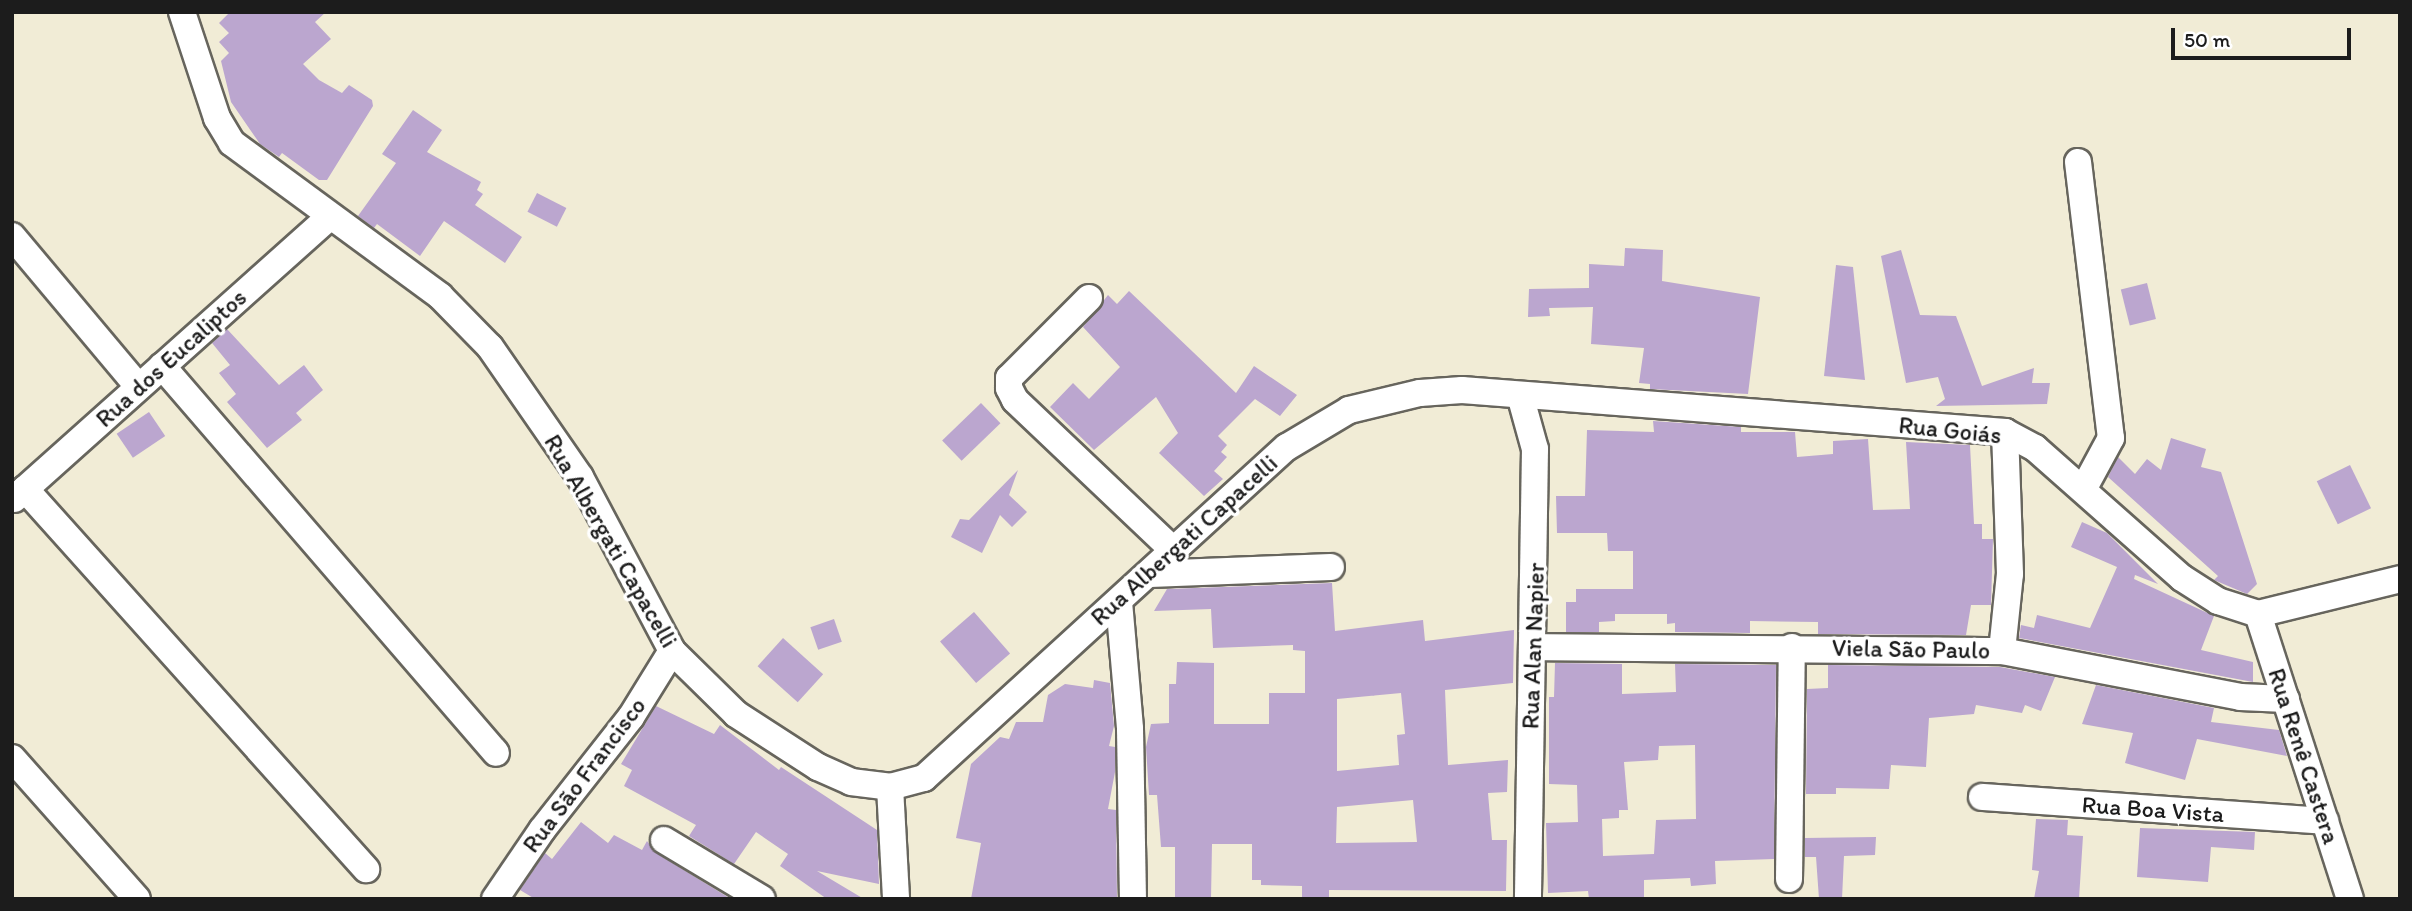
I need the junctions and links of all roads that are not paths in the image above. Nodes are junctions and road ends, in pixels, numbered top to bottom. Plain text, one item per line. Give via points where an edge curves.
1 (182, 12) edge
2 (2078, 162) dead end
3 (330, 216) junction
4 (12, 236) edge
5 (1089, 298) dead end
6 (162, 366) junction
7 (138, 386) junction
8 (1520, 395) junction
9 (2005, 432) junction
10 (2084, 488) junction
11 (19, 494) edge
12 (1174, 551) junction
13 (1331, 567) dead end
14 (1150, 574) junction
15 (2400, 579) edge
16 (1119, 602) junction
17 (2258, 614) junction
18 (1532, 647) junction
19 (1792, 647) junction
20 (672, 651) junction
21 (2002, 651) junction
22 (2286, 699) junction
23 (496, 753) dead end
24 (12, 758) edge
25 (890, 787) junction
26 (1982, 797) dead end
27 (2325, 821) junction
28 (664, 840) dead end
29 (366, 869) dead end
30 (1790, 879) dead end
31 (137, 899) edge
32 (495, 899) edge
33 (762, 899) edge
34 (896, 899) edge
35 (1133, 899) edge
36 (1528, 899) edge
37 (2350, 899) edge

1 - 3 street, Rua Albergati Capacelli via 217,118 232,143
2 - 10 street via 2111,438
3 - 6 street, Rua dos Eucaliptos
3 - 20 street, Rua Albergati Capacelli via 440,296 490,347 580,477
4 - 7 street
5 - 12 street via 1009,378 1009,387 1015,400
6 - 7 street, Rua dos Eucaliptos
6 - 23 street
7 - 11 street, Rua dos Eucaliptos
8 - 9 street, Rua Goiás
8 - 12 street, Rua Albergati Capacelli via 1420,393 1349,410 1312,429 1260,469
8 - 18 street, Rua Alan Napier via 1535,449
9 - 10 street, Rua Goiás via 2035,448
9 - 21 street via 2010,574
10 - 17 street, Rua Goiás via 2182,578 2218,601
11 - 29 street
12 - 14 street, Rua Albergati Capacelli
13 - 14 street
14 - 16 street, Rua Albergati Capacelli
15 - 17 street
16 - 25 street, Rua Albergati Capacelli via 944,762 910,785
16 - 35 street via 1130,729
17 - 22 street, Rua Renê Castera
18 - 19 street, Viela São Paulo
18 - 36 street, Rua Alan Napier
19 - 21 street, Viela São Paulo
19 - 30 street
20 - 25 street, Rua Albergati Capacelli via 736,714 818,766 851,782
20 - 32 street, Rua São Francisco via 631,718 542,830
21 - 22 street, Viela São Paulo via 2240,697
22 - 27 street, Rua Renê Castera
24 - 31 street
25 - 34 street
26 - 27 street, Rua Boa Vista
27 - 37 street, Rua Renê Castera
28 - 33 street

